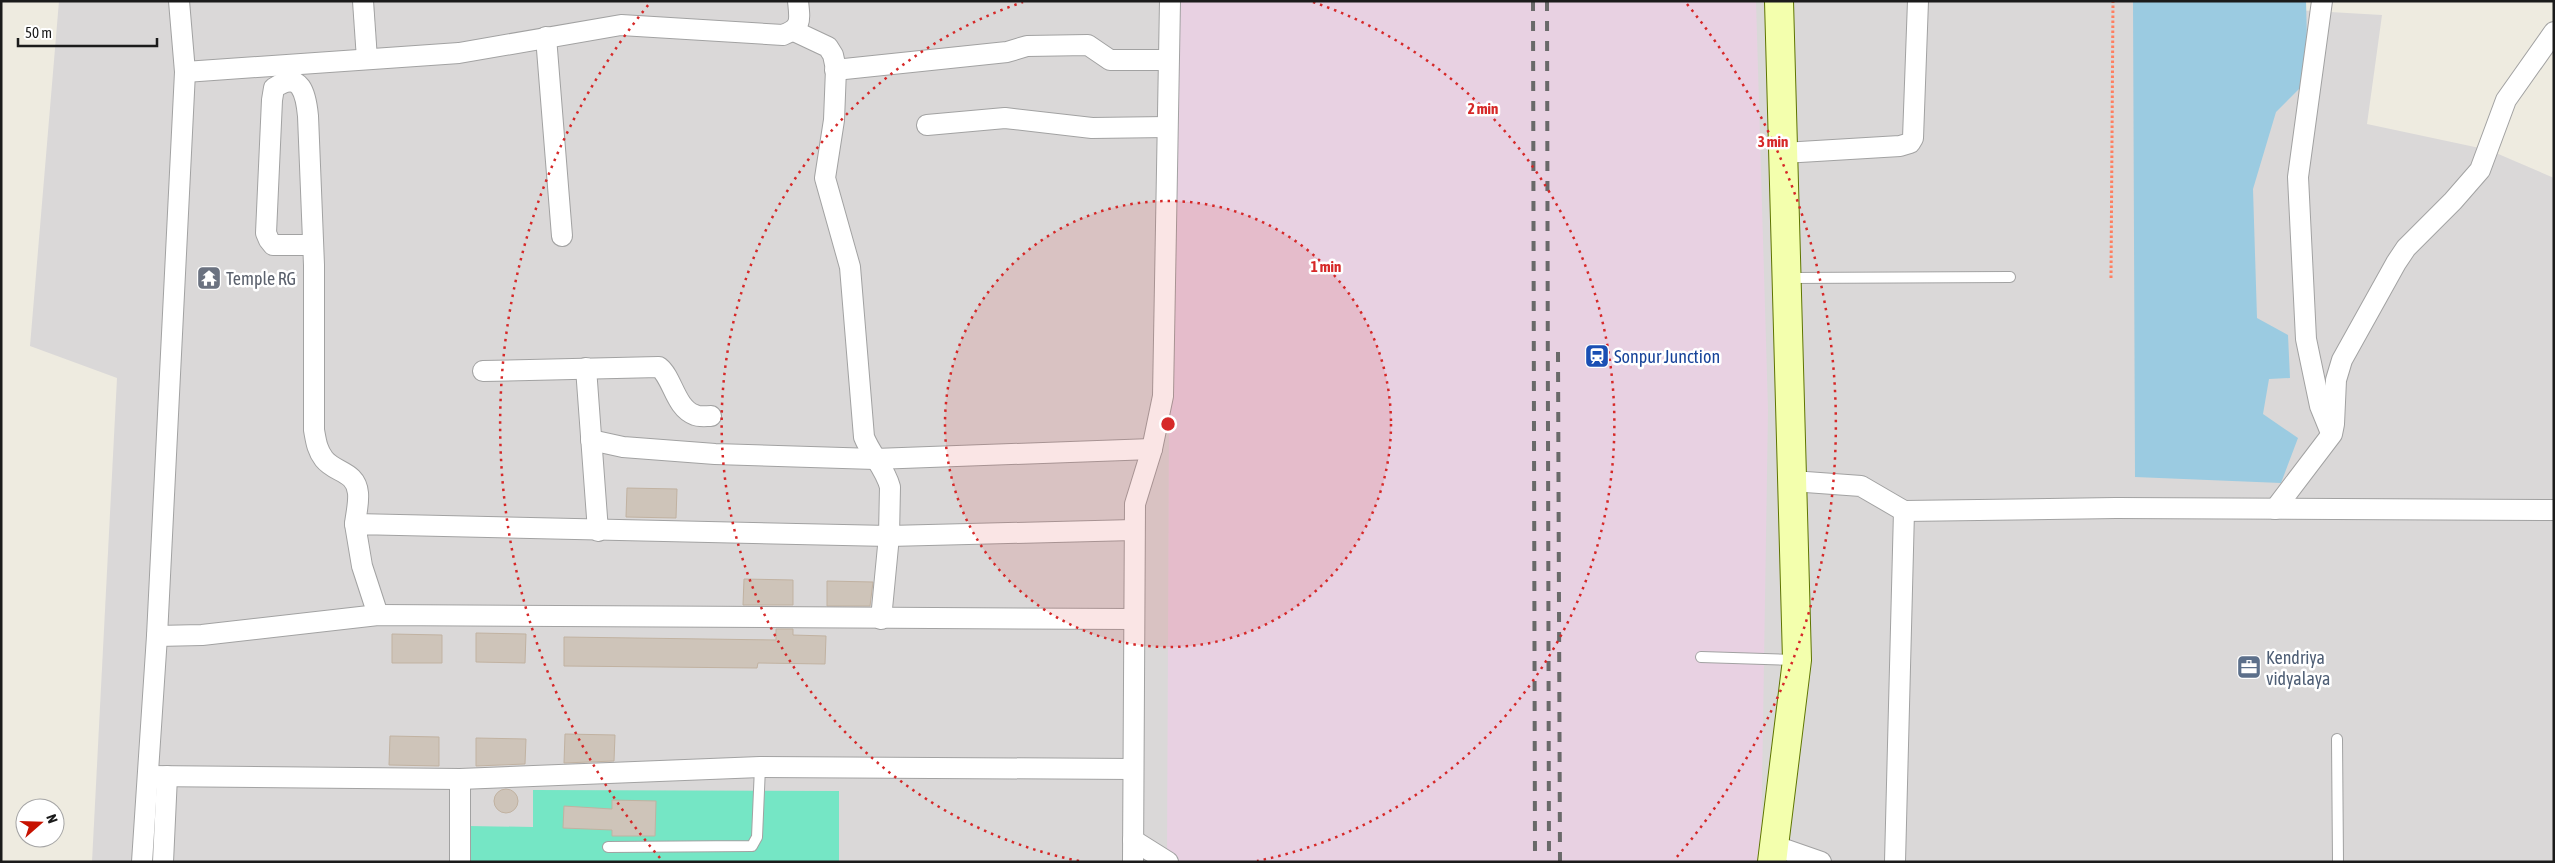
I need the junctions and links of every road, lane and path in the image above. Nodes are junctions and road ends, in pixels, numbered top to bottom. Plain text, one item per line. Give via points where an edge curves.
1 (179, 1) edge
2 (363, 1) edge
3 (798, 1) edge
4 (1170, 1) edge
5 (1779, 1) edge
6 (1918, 1) edge
7 (2112, 1) edge
8 (2322, 1) edge
9 (794, 30) junction
10 (2554, 32) edge
11 (546, 37) junction
12 (367, 59) junction
13 (1168, 60) junction
14 (836, 70) junction
15 (185, 72) junction
16 (927, 125) dead end
17 (1167, 127) junction
18 (1783, 153) junction
19 (562, 236) dead end
20 (313, 245) junction
21 (2010, 277) dead end
22 (1786, 278) junction
23 (2111, 278) dead end
24 (586, 368) junction
25 (483, 371) dead end
26 (711, 416) dead end
27 (2332, 434) junction
28 (591, 440) junction
29 (1152, 449) junction
30 (875, 459) junction
31 (1792, 481) junction
32 (2276, 509) junction
33 (2554, 510) edge
34 (1904, 511) junction
35 (355, 524) junction
36 (598, 530) junction
37 (1134, 530) junction
38 (889, 536) junction
39 (378, 615) junction
40 (881, 618) junction
41 (1133, 619) junction
42 (158, 636) junction
43 (1701, 657) dead end
44 (1797, 660) junction
45 (2336, 739) dead end
46 (760, 767) junction
47 (1133, 769) junction
48 (158, 776) junction
49 (460, 779) junction
50 (1133, 840) junction
51 (608, 847) dead end
52 (1773, 854) edge
53 (142, 862) edge
54 (163, 862) edge
55 (460, 862) edge
56 (1133, 862) edge
57 (1168, 862) edge
58 (1821, 862) edge
59 (1895, 862) edge
60 (2338, 862) edge

1 - 15 street
2 - 12 street
3 - 9 street via 799,22
4 - 13 street
5 - 18 main road
6 - 18 street via 1913,138 1910,143
7 - 23 path
8 - 27 street via 2298,177 2306,339 2320,406
9 - 11 street via 767,36 621,25
9 - 14 street via 828,47
10 - 27 street via 2506,100 2480,170 2406,248 2346,352 2336,380
11 - 12 street via 459,53
11 - 19 street
12 - 15 street
13 - 14 street via 1110,60 1088,45 1034,46 1007,52
13 - 17 street
14 - 30 street via 834,120 825,178 850,267 864,437
15 - 42 street
16 - 17 street via 1005,118 1092,128
17 - 29 street via 1163,396
18 - 22 main road
20 - 20 street via 306,97 300,85 283,82 274,88 272,100 266,233 273,245
20 - 35 street via 314,430 317,448 325,461 350,475 355,483 358,492
21 - 22 lane
22 - 31 main road
24 - 25 street
24 - 26 street via 659,367 687,409 694,415
24 - 28 street
27 - 32 street
28 - 30 street via 623,447 715,454
28 - 36 street
29 - 30 street
29 - 37 street via 1137,494
30 - 38 street via 890,487
31 - 34 street via 1861,486
31 - 44 main road
32 - 33 street
32 - 34 street
34 - 59 street
35 - 36 street
35 - 39 street via 362,566
36 - 38 street
37 - 38 street
37 - 41 street
38 - 40 street
39 - 40 street
39 - 42 street via 202,635
40 - 41 street
41 - 47 street
42 - 48 street
43 - 44 lane
44 - 52 main road
45 - 60 lane
46 - 47 street
46 - 49 street
46 - 51 lane via 757,837 752,846
47 - 50 street
48 - 49 street
48 - 53 street
48 - 54 street
49 - 55 street
50 - 56 street
50 - 57 street
52 - 58 street

